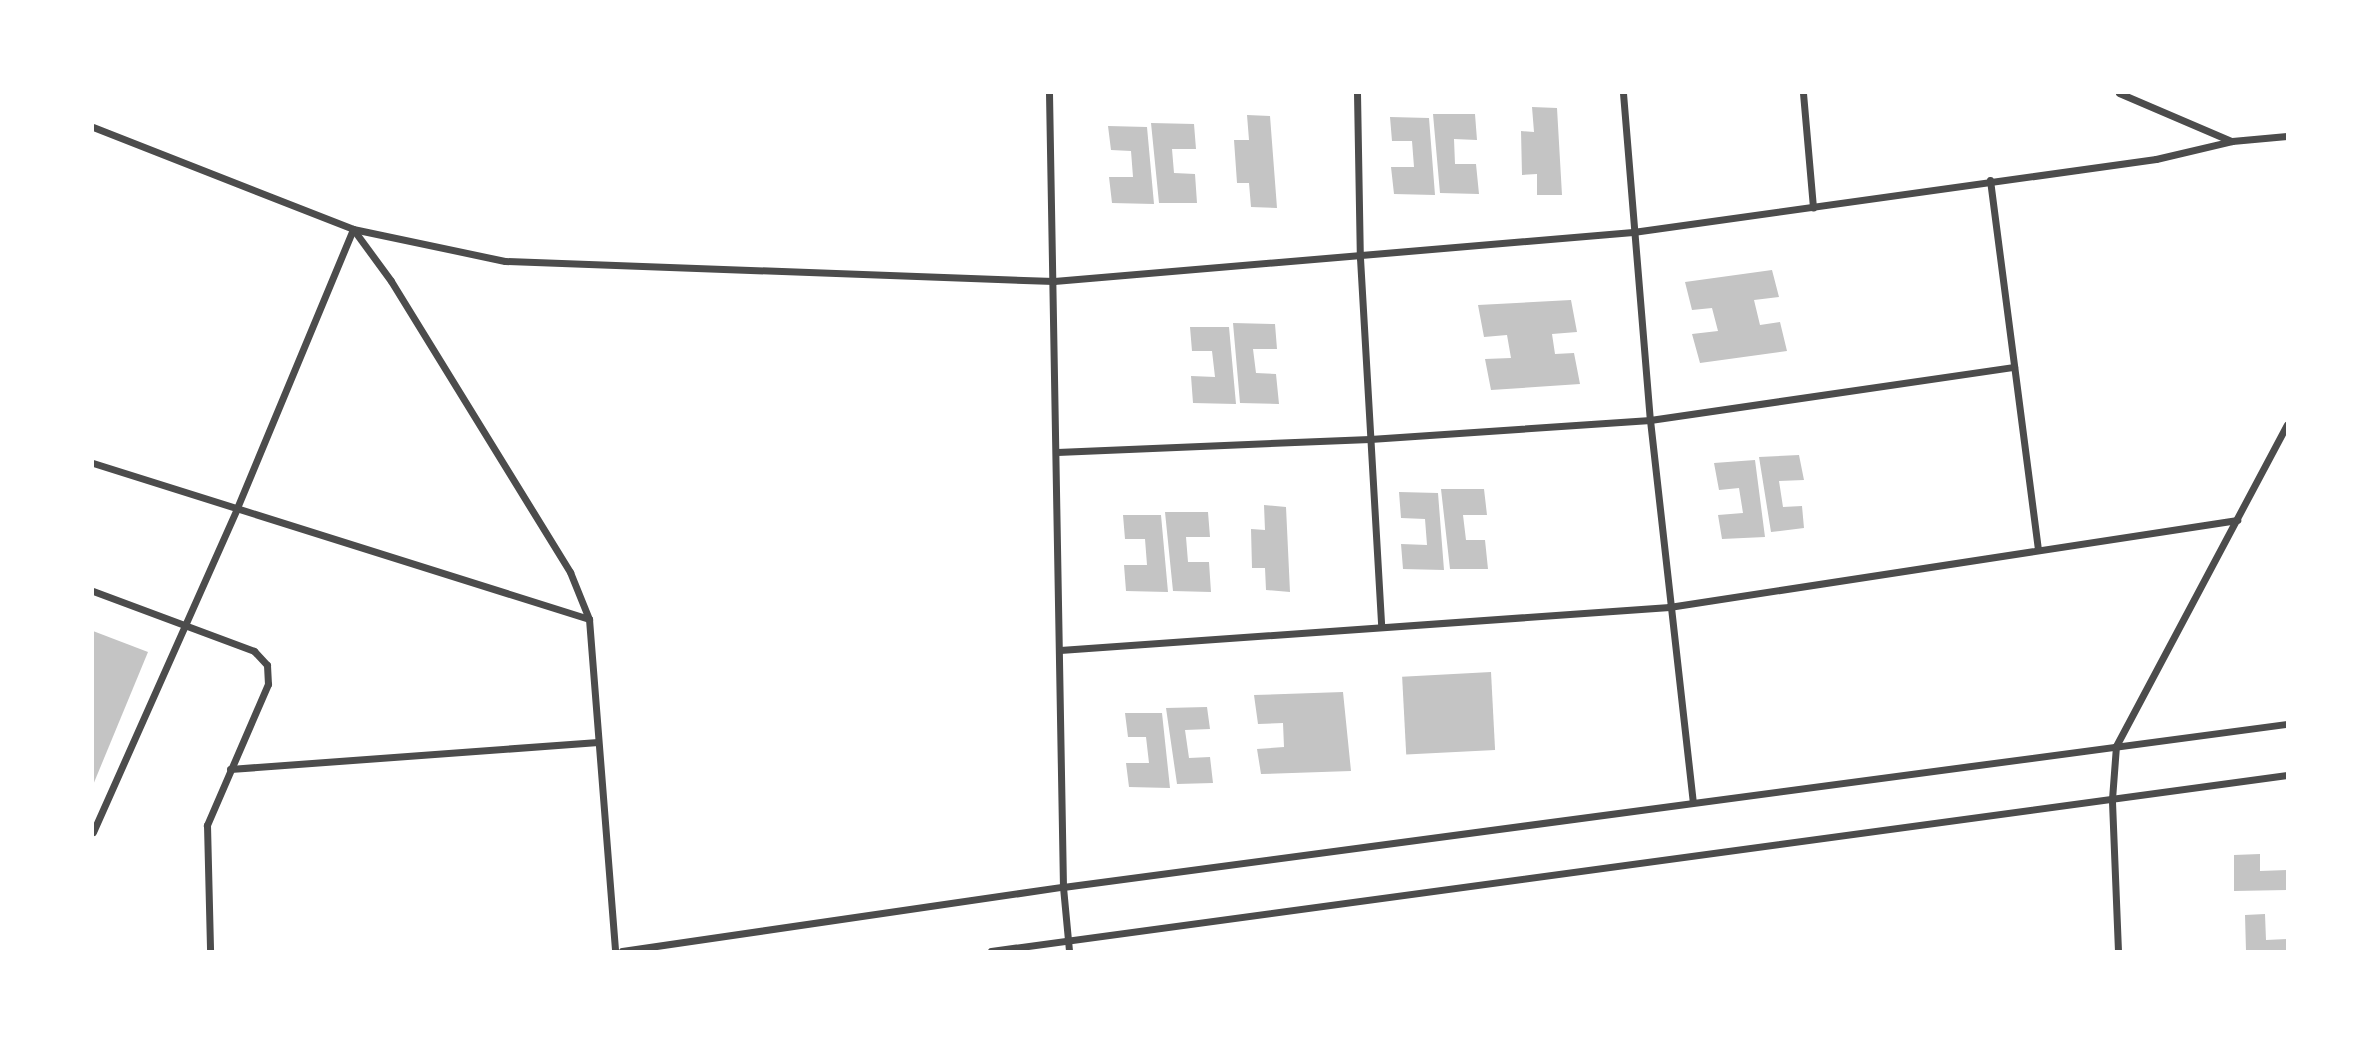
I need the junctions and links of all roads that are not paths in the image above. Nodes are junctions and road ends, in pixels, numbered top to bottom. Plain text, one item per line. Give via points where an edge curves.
1 (1049, 93) edge
2 (1357, 93) edge
3 (1623, 93) edge
4 (1803, 93) edge
5 (2119, 93) edge
6 (93, 127) edge
7 (2287, 136) edge
8 (2232, 141) junction
9 (1990, 180) junction
10 (1813, 208) junction
11 (353, 229) junction
12 (1633, 232) junction
13 (1360, 258) junction
14 (1054, 281) junction
15 (2014, 368) junction
16 (1650, 420) junction
17 (2287, 425) edge
18 (1370, 439) junction
19 (1057, 452) junction
20 (93, 463) edge
21 (237, 508) junction
22 (2237, 520) junction
23 (2038, 550) junction
24 (93, 592) edge
25 (1670, 607) junction
26 (589, 619) junction
27 (182, 624) junction
28 (1381, 625) junction
29 (1060, 650) junction
30 (2287, 724) edge
31 (598, 742) junction
32 (2116, 746) junction
33 (230, 769) junction
34 (2287, 775) edge
35 (2112, 799) junction
36 (1693, 802) junction
37 (93, 832) edge
38 (1063, 887) junction
39 (1069, 942) junction
40 (210, 951) edge
41 (615, 951) edge
42 (622, 951) edge
43 (991, 951) edge
44 (1069, 951) edge
45 (2118, 951) edge

1 - 14 street
2 - 13 street
3 - 12 street
4 - 10 street
5 - 8 street
6 - 11 street
7 - 8 street
8 - 9 street via 2156,159
9 - 10 street
9 - 15 street
10 - 12 street
11 - 14 street via 505,261
11 - 21 street
11 - 26 street via 391,281 533,509 570,572
12 - 13 street
12 - 16 street
13 - 14 street
13 - 18 street
14 - 19 street
15 - 16 street
15 - 23 street
16 - 18 street
16 - 25 street
17 - 22 street
18 - 19 street
18 - 28 street
19 - 29 street
20 - 21 street
21 - 26 street
21 - 27 street
22 - 23 street
22 - 32 street
23 - 25 street
24 - 27 street
25 - 28 street
25 - 36 street
26 - 31 street
27 - 33 street via 254,651 267,665 268,684
27 - 37 street
28 - 29 street
29 - 38 street
30 - 32 street
31 - 33 street
31 - 41 street
32 - 35 street
32 - 36 street
33 - 40 street via 207,825
34 - 35 street
35 - 39 street
35 - 45 street
36 - 38 street
38 - 39 street
38 - 42 street
39 - 43 street
39 - 44 street

